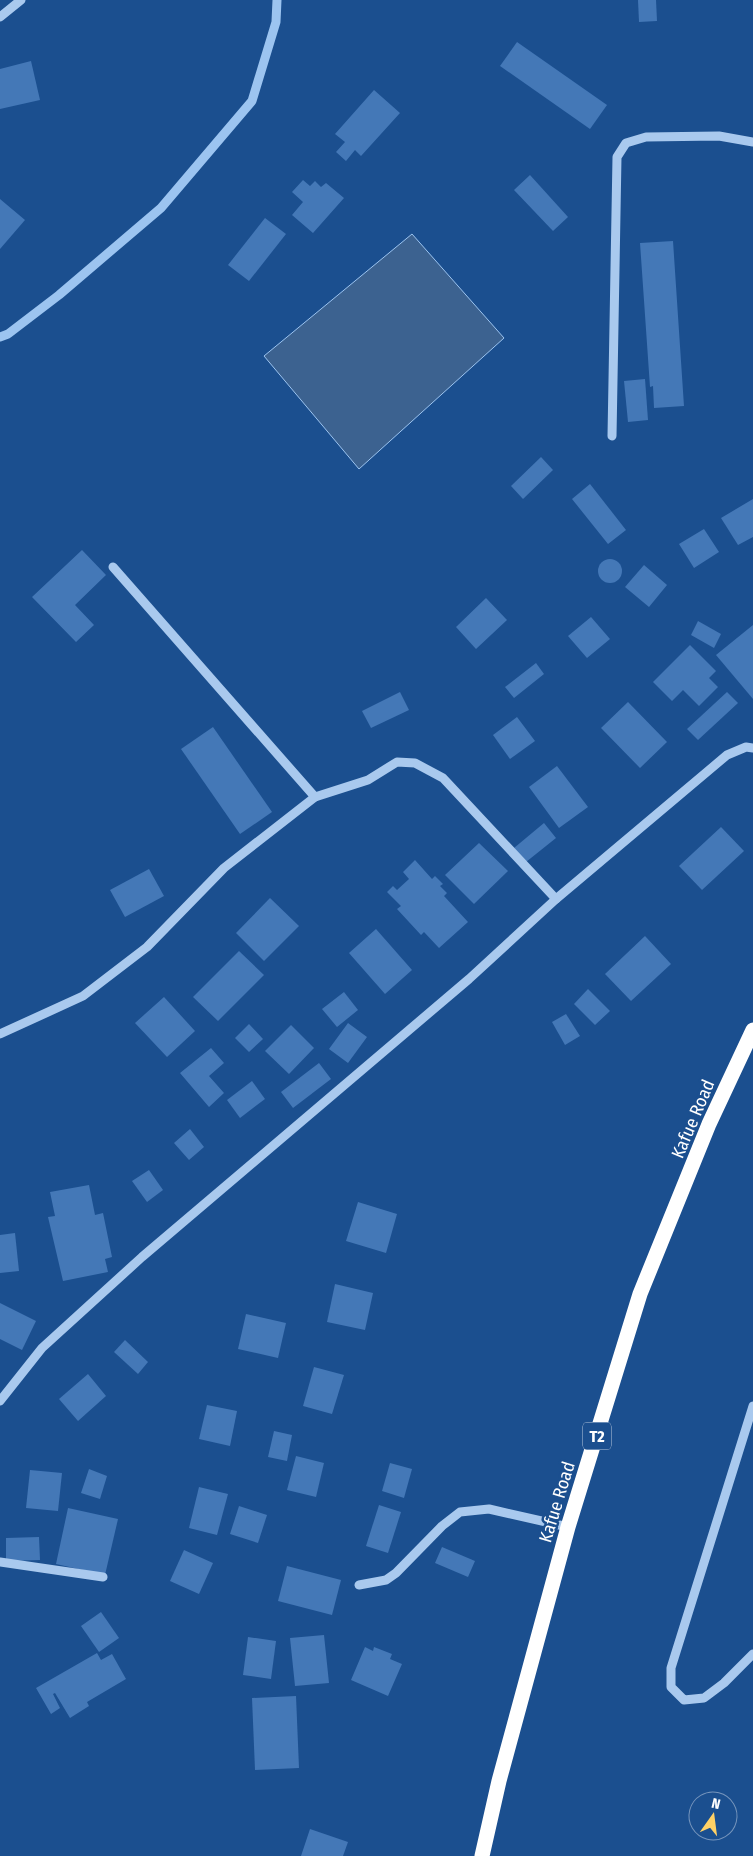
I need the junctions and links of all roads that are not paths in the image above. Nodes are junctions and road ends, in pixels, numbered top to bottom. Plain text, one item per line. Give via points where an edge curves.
1 (21, 0) edge
2 (0, 17) edge
3 (753, 142) edge
4 (612, 436) dead end
5 (113, 567) dead end
6 (753, 748) edge
7 (315, 797) junction
8 (556, 899) junction
9 (753, 1030) edge
10 (0, 1034) edge
11 (0, 1401) edge
12 (753, 1406) edge
13 (568, 1527) junction
14 (0, 1562) edge
15 (103, 1577) dead end
16 (359, 1585) dead end
17 (753, 1654) edge
18 (482, 1856) edge

1 - 2 street
3 - 4 street via 719,136 646,137 626,143 617,157
5 - 7 street
6 - 8 street via 746,747 727,755
7 - 8 street via 368,780 397,762 415,763 443,778
7 - 10 street via 224,868 147,947 83,996
8 - 11 street via 469,979 135,1264 42,1348
9 - 13 highway, Kafue Road / T2 via 710,1124 640,1294
12 - 17 street via 671,1668 671,1687 684,1700 704,1698
13 - 16 street via 489,1510 460,1512 396,1573 386,1580
13 - 18 highway, Kafue Road / T2
14 - 15 street

